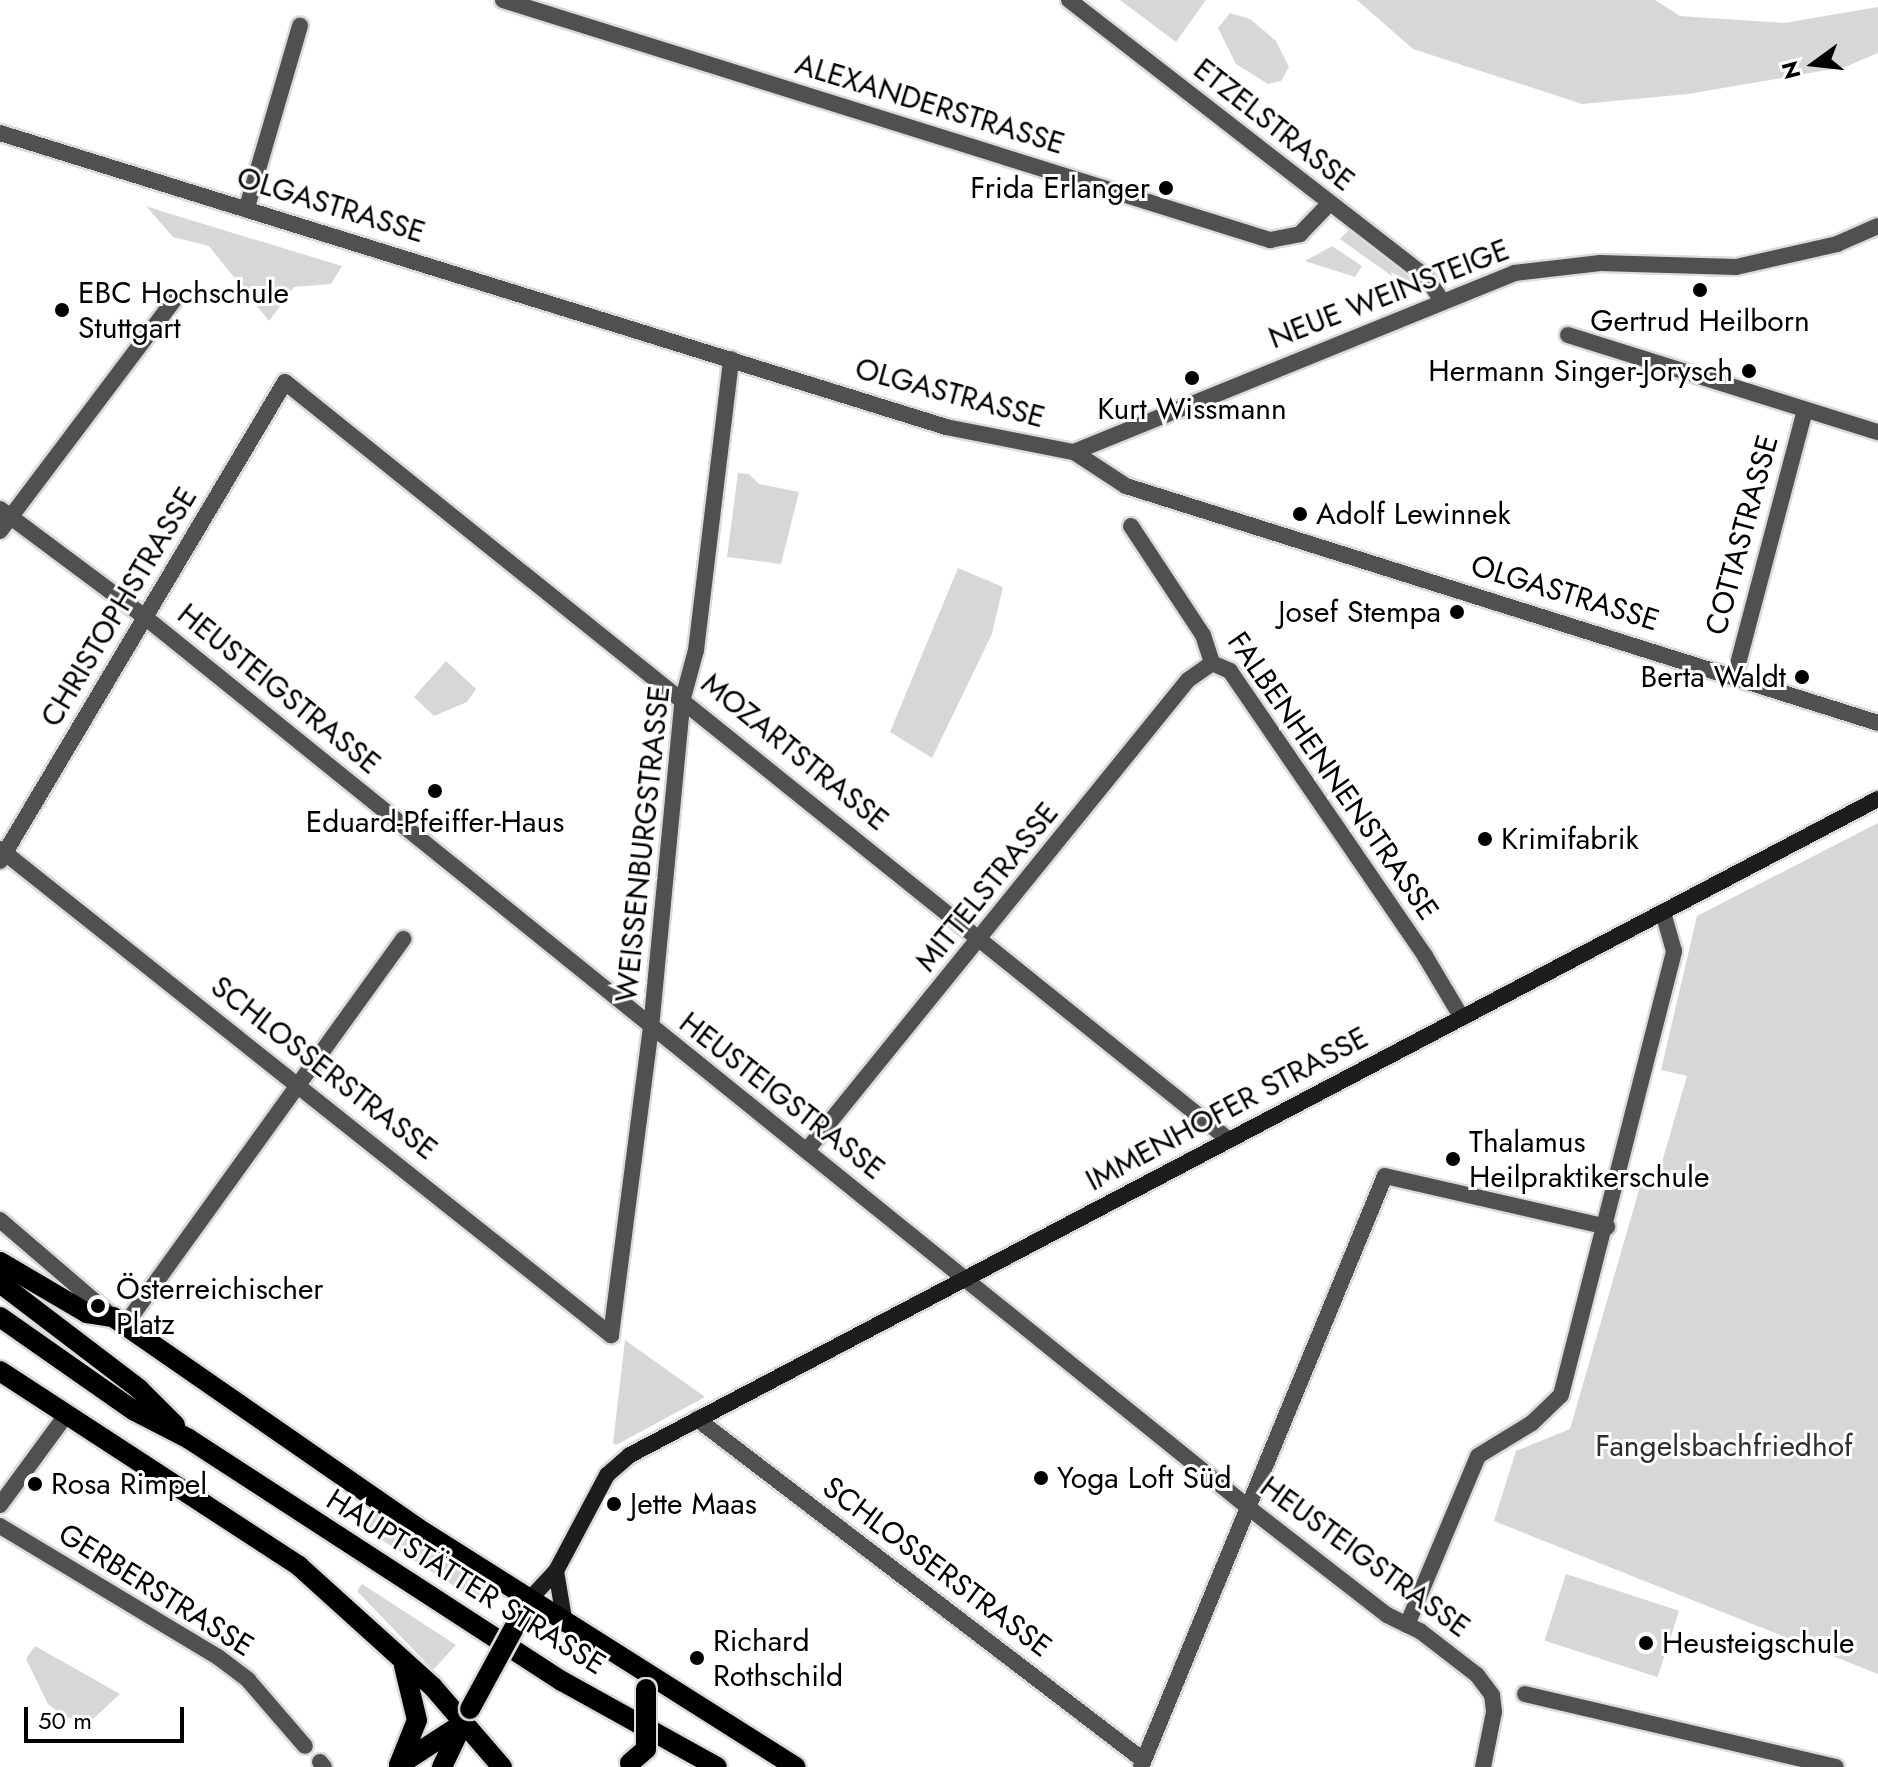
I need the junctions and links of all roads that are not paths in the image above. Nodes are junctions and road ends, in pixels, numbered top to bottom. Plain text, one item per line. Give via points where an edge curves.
1 (503, 0) edge
2 (1069, 0) edge
3 (300, 26) dead end
4 (0, 133) edge
5 (1329, 204) junction
6 (247, 207) junction
7 (1878, 226) edge
8 (1441, 299) junction
9 (174, 300) dead end
10 (1568, 335) dead end
11 (731, 359) junction
12 (285, 382) joint
13 (1805, 410) junction
14 (1878, 432) edge
15 (1074, 452) junction
16 (5, 513) edge
17 (1131, 526) dead end
18 (0, 531) edge
19 (146, 618) junction
20 (1212, 663) junction
21 (1735, 675) junction
22 (683, 698) junction
23 (1878, 723) edge
24 (1878, 799) edge
25 (2, 853) edge
26 (1663, 913) junction
27 (403, 939) dead end
28 (981, 939) junction
29 (1462, 1018) junction
30 (651, 1028) junction
31 (299, 1084) junction
32 (1229, 1140) junction
33 (807, 1150) junction
34 (0, 1220) edge
35 (1607, 1227) junction
36 (0, 1262) edge
37 (965, 1279) junction
38 (0, 1283) edge
39 (0, 1317) edge
40 (119, 1321) junction
41 (611, 1335) joint
42 (0, 1371) edge
43 (66, 1415) junction
44 (697, 1419) junction
45 (189, 1439) junction
46 (0, 1505) edge
47 (1249, 1508) junction
48 (0, 1526) edge
49 (556, 1571) junction
50 (525, 1608) junction
51 (565, 1625) junction
52 (1407, 1625) junction
53 (626, 1663) junction
54 (404, 1666) junction
55 (1525, 1694) dead end
56 (466, 1716) junction
57 (305, 1746) dead end
58 (635, 1761) edge
59 (1142, 1764) edge
60 (397, 1766) edge
61 (442, 1767) edge
62 (502, 1767) edge
63 (717, 1767) edge
64 (795, 1767) edge
65 (1483, 1767) edge
66 (1836, 1767) edge

1 - 5 street, ALEXANDERSTRASSE via 1270,240 1300,234
2 - 5 street, ETZELSTRASSE
3 - 6 street
4 - 6 street, OLGASTRASSE
5 - 8 street, ETZELSTRASSE via 1426,277
6 - 11 street, OLGASTRASSE
7 - 8 street, NEUE WEINSTEIGE via 1837,244 1736,267 1556,264
8 - 15 street, NEUE WEINSTEIGE
9 - 16 street
10 - 13 street
11 - 15 street, OLGASTRASSE via 946,427
11 - 22 street, WEISSENBURGSTRASSE via 706,580
12 - 19 street, CHRISTOPHSTRASSE
12 - 22 street, MOZARTSTRASSE
13 - 14 street
13 - 21 street, COTTASTRASSE
15 - 21 street, OLGASTRASSE via 1126,486
16 - 18 street
16 - 19 street, HEUSTEIGSTRASSE
17 - 20 street, FALBENHENNENSTRASSE via 1203,635
19 - 25 street, CHRISTOPHSTRASSE
19 - 30 street, HEUSTEIGSTRASSE
20 - 28 street, MITTELSTRASSE via 1188,680
20 - 29 street, FALBENHENNENSTRASSE via 1230,671
21 - 23 street, OLGASTRASSE
22 - 28 street, MOZARTSTRASSE
22 - 30 street, WEISSENBURGSTRASSE
24 - 26 main road, IMMENHOFER STRASSE
25 - 31 street, SCHLOSSERSTRASSE
26 - 29 main road, IMMENHOFER STRASSE
26 - 35 street via 1674,951
27 - 31 street
28 - 32 street, MOZARTSTRASSE
28 - 33 street, MITTELSTRASSE
29 - 32 main road, IMMENHOFER STRASSE
30 - 33 street, HEUSTEIGSTRASSE
30 - 41 street, WEISSENBURGSTRASSE
31 - 40 street
31 - 41 street, SCHLOSSERSTRASSE
32 - 37 main road, IMMENHOFER STRASSE
33 - 37 street, HEUSTEIGSTRASSE
34 - 40 street
35 - 47 street via 1385,1176
35 - 52 street via 1561,1395 1532,1423 1478,1456
36 - 40 main road via 87,1313
37 - 44 main road, IMMENHOFER STRASSE
37 - 47 street, HEUSTEIGSTRASSE
38 - 45 main road, HAUPTSTÄTTER STRASSE via 139,1389
39 - 45 main road, HAUPTSTÄTTER STRASSE via 82,1377
40 - 50 main road
42 - 43 main road
43 - 46 street
43 - 54 main road via 299,1566 360,1617
44 - 49 main road, IMMENHOFER STRASSE via 630,1455 607,1475
44 - 59 street, SCHLOSSERSTRASSE
45 - 63 main road, HAUPTSTÄTTER STRASSE via 562,1681
47 - 52 street, HEUSTEIGSTRASSE
47 - 59 street
48 - 57 street, GERBERSTRASSE via 218,1657 248,1680
49 - 50 main road
49 - 51 main road
50 - 51 main road
50 - 56 main road, bridge
51 - 53 main road
52 - 65 street, HEUSTEIGSTRASSE via 1477,1675 1492,1695 1494,1712
53 - 58 main road, bridge via 646,1689
53 - 64 main road
54 - 56 main road
54 - 60 main road via 417,1720
55 - 66 street
56 - 60 main road
56 - 61 main road
56 - 62 main road

